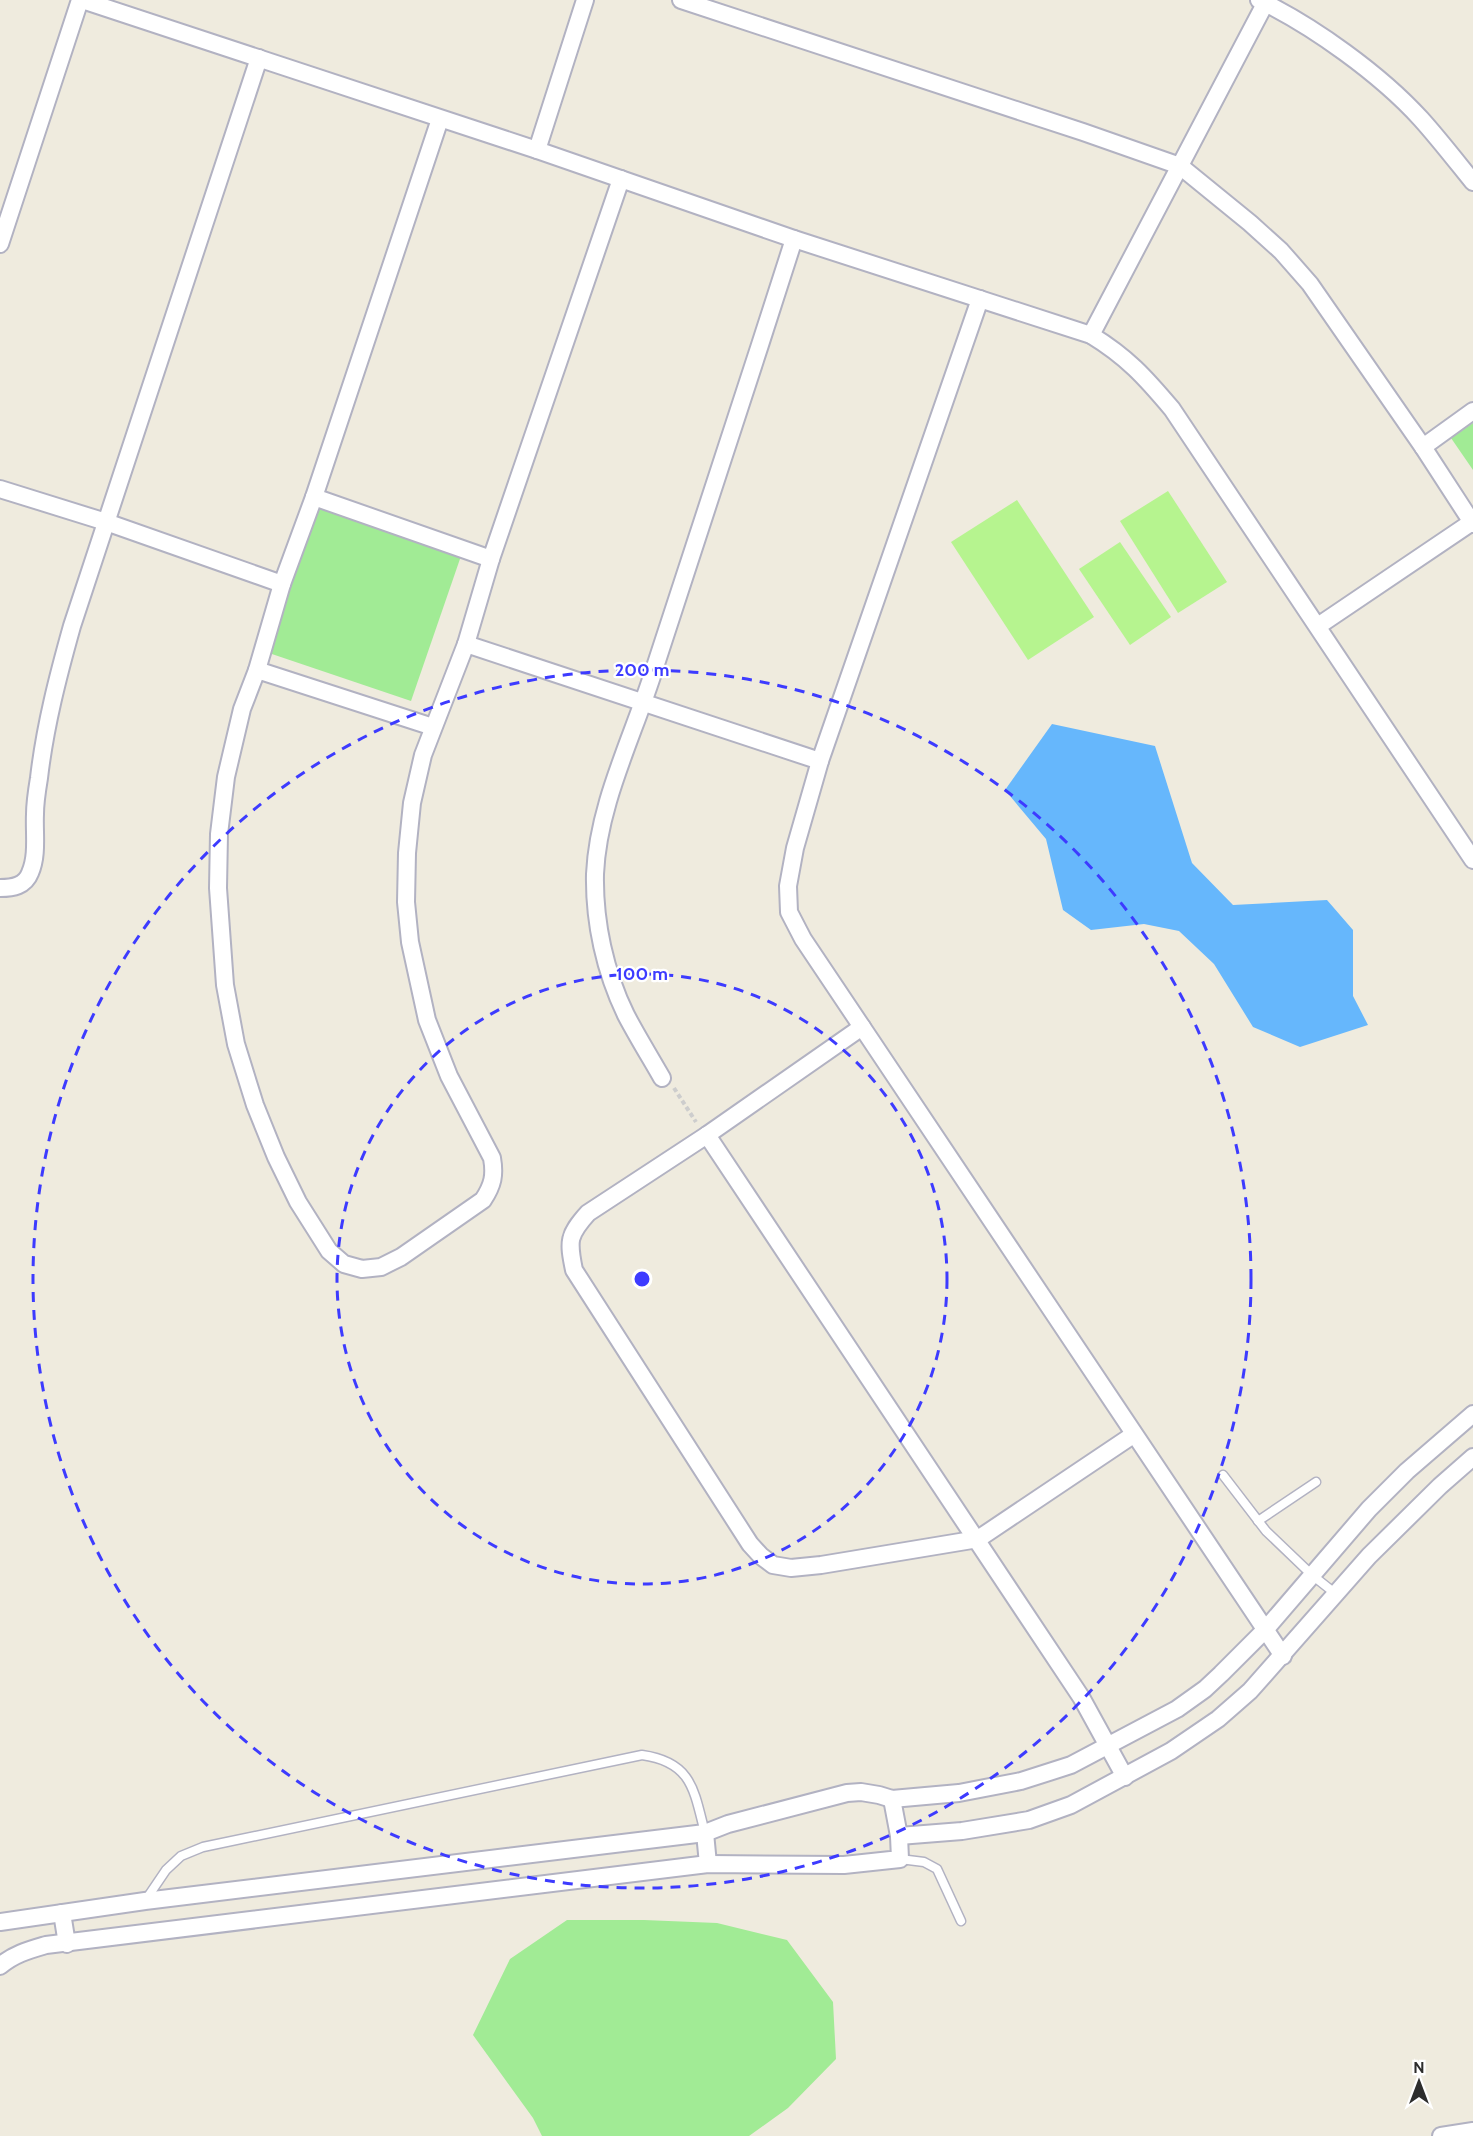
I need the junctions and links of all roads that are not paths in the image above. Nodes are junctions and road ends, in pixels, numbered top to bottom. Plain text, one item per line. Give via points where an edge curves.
1 (81, 0) edge
2 (585, 0) edge
3 (681, 0) edge
4 (1264, 1) edge
5 (259, 58) junction
6 (440, 118) junction
7 (537, 150) junction
8 (1180, 166) junction
9 (621, 179) junction
10 (1473, 183) edge
11 (794, 239) junction
12 (0, 244) edge
13 (980, 299) junction
14 (1091, 335) junction
15 (1473, 411) edge
16 (1423, 447) junction
17 (0, 489) edge
18 (314, 496) junction
19 (106, 522) junction
20 (1473, 523) edge
21 (490, 559) junction
22 (282, 584) junction
23 (1318, 626) junction
24 (466, 644) junction
25 (257, 670) junction
26 (643, 704) junction
27 (433, 727) junction
28 (820, 761) junction
29 (1473, 860) edge
30 (0, 888) edge
31 (862, 1028) junction
32 (662, 1078) road end
33 (707, 1135) junction
34 (1473, 1414) edge
35 (1133, 1435) junction
36 (1473, 1458) edge
37 (1223, 1475) dead end
38 (1316, 1482) dead end
39 (1258, 1521) junction
40 (978, 1539) junction
41 (1312, 1575) junction
42 (1336, 1594) junction
43 (1265, 1630) junction
44 (1283, 1656) junction
45 (1108, 1746) junction
46 (1125, 1777) junction
47 (892, 1799) junction
48 (705, 1833) junction
49 (899, 1836) junction
50 (900, 1859) junction
51 (708, 1864) junction
52 (145, 1901) junction
53 (62, 1913) junction
54 (0, 1922) edge
55 (962, 1922) dead end
56 (67, 1944) junction
57 (0, 1965) edge
58 (1473, 2131) edge
59 (1441, 2136) edge

1 - 5 street
1 - 12 street
2 - 7 street
3 - 8 street
4 - 8 street
4 - 10 street via 1378,79 1420,118
5 - 6 street
5 - 19 street
6 - 7 street
6 - 18 street
7 - 9 street
8 - 14 street
8 - 16 street via 1251,223 1310,284
9 - 11 street
9 - 21 street
11 - 13 street
11 - 26 street
13 - 14 street
13 - 28 street
14 - 23 street via 1119,352 1172,409
15 - 16 street
16 - 20 street
17 - 19 street
18 - 21 street
18 - 22 street
19 - 22 street
19 - 30 street via 53,696 41,754 31,872 26,881 15,887
20 - 23 street
21 - 24 street
22 - 25 street
23 - 29 street
24 - 26 street
24 - 27 street
25 - 27 street
25 - 27 street via 242,709 226,777 219,834 218,888 225,985 236,1044 276,1157 298,1202 330,1251 344,1264 362,1269 381,1267 401,1257 483,1200 495,1173 492,1158 448,1076 427,1020 410,942 406,902 412,803
26 - 28 street
26 - 32 street via 602,824 595,876 598,925 610,975 626,1015
28 - 31 street via 795,848 788,886 789,912
31 - 33 street
31 - 35 street
33 - 40 street
33 - 40 street via 588,1213 573,1230 570,1249 574,1270 750,1544 773,1565 791,1568
34 - 41 street via 1407,1471
35 - 40 street
35 - 43 street
36 - 42 street via 1369,1556
37 - 39 lane
38 - 39 lane
39 - 41 lane
40 - 45 street via 1081,1697
41 - 42 lane
41 - 43 street
42 - 44 street
43 - 44 street
43 - 45 street via 1205,1689 1177,1709
44 - 46 street via 1218,1719
45 - 46 street
45 - 47 street via 1071,1765 1021,1781 959,1793
46 - 49 street via 1071,1805 1029,1820
47 - 48 street via 847,1793
47 - 49 street
48 - 51 street
48 - 52 street
48 - 52 lane via 695,1793 685,1773 659,1757 642,1755 203,1847 181,1856
49 - 50 street
50 - 51 street via 844,1865
50 - 55 lane via 924,1862 937,1869
51 - 56 street
52 - 53 street
53 - 54 street
53 - 56 street
56 - 57 street via 25,1951
58 - 59 street

